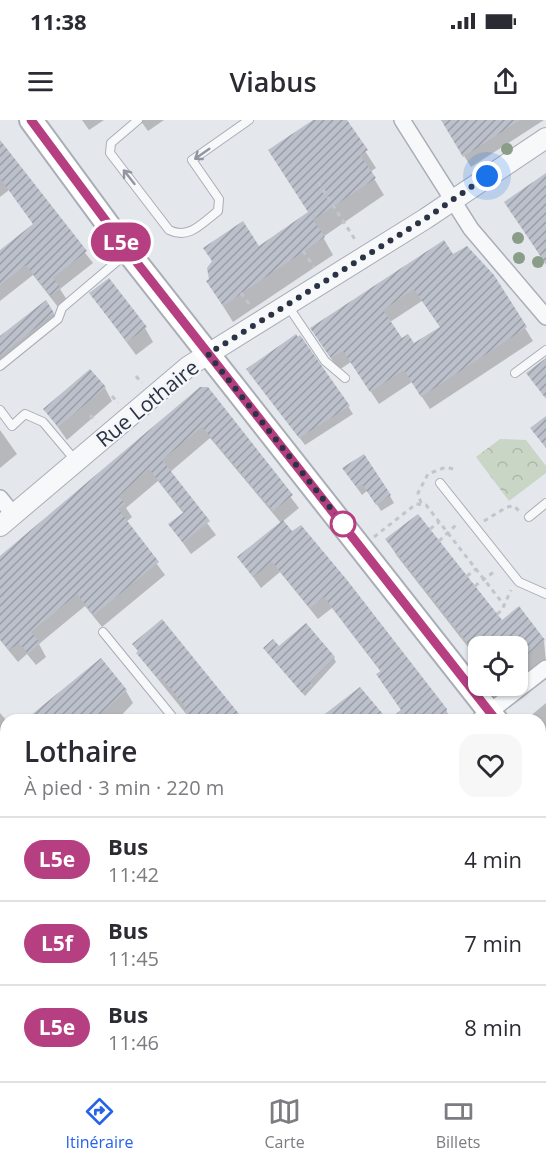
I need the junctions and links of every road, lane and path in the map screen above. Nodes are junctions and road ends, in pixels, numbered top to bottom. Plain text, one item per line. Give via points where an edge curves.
1 (31, 120) edge
2 (138, 120) edge
3 (249, 120) edge
4 (402, 120) edge
5 (546, 138) edge
6 (318, 182) dead end
7 (452, 200) junction
8 (357, 242) dead end
9 (303, 251) dead end
10 (128, 252) junction
11 (315, 268) dead end
12 (241, 293) dead end
13 (250, 305) dead end
14 (288, 306) junction
15 (545, 313) edge
16 (546, 350) edge
17 (208, 354) junction
18 (0, 366) edge
19 (515, 373) dead end
20 (136, 376) dead end
21 (345, 378) dead end
22 (142, 383) dead end
23 (112, 396) dead end
24 (118, 403) dead end
25 (0, 410) edge
26 (90, 415) dead end
27 (96, 422) dead end
28 (75, 461) junction
29 (440, 483) dead end
30 (0, 498) edge
31 (546, 504) edge
32 (467, 516) junction
33 (529, 517) joint
34 (7, 520) edge
35 (439, 522) junction
36 (476, 528) junction
37 (430, 529) dead end
38 (447, 532) junction
39 (439, 541) dead end
40 (361, 547) junction
41 (504, 564) junction
42 (476, 569) junction
43 (467, 576) dead end
44 (516, 578) junction
45 (484, 579) junction
46 (475, 586) dead end
47 (546, 594) edge
48 (504, 605) junction
49 (497, 614) dead end
50 (103, 632) dead end
51 (546, 668) edge
52 (170, 714) edge
53 (486, 714) edge
54 (492, 714) edge

1 - 10 main road
3 -> 2 lane via 192,160 219,199 218,212 188,234 169,230 110,153 108,147 116,136
4 - 7 street
5 - 7 street, Rue Lothaire
6 - 8 path
7 - 14 street, Rue Lothaire
7 - 15 street via 477,237
9 - 11 path
10 - 17 main road
10 - 18 lane via 62,308 58,319
12 - 13 path
14 - 17 street, Rue Lothaire
14 - 21 lane via 325,362
16 - 19 lane
17 - 28 street, Rue Lothaire
17 - 40 main road
20 - 22 path
23 - 24 path
25 - 28 lane via 12,426 26,414 43,422
26 - 27 path
28 - 34 street, Rue Lothaire
29 - 32 lane
30 - 34 street
31 - 33 lane
32 - 36 lane
32 - 38 path
33 - 36 path via 514,506 507,507
35 - 37 path
35 - 38 path
35 - 40 path via 426,505 416,504
36 - 41 lane
38 - 39 path
38 - 42 path
40 - 53 main road
41 - 44 lane
41 - 45 path
42 - 43 path
42 - 45 path
44 - 47 lane
44 - 48 path
45 - 46 path
45 - 48 path
48 - 49 path
50 - 52 lane
51 - 54 street

